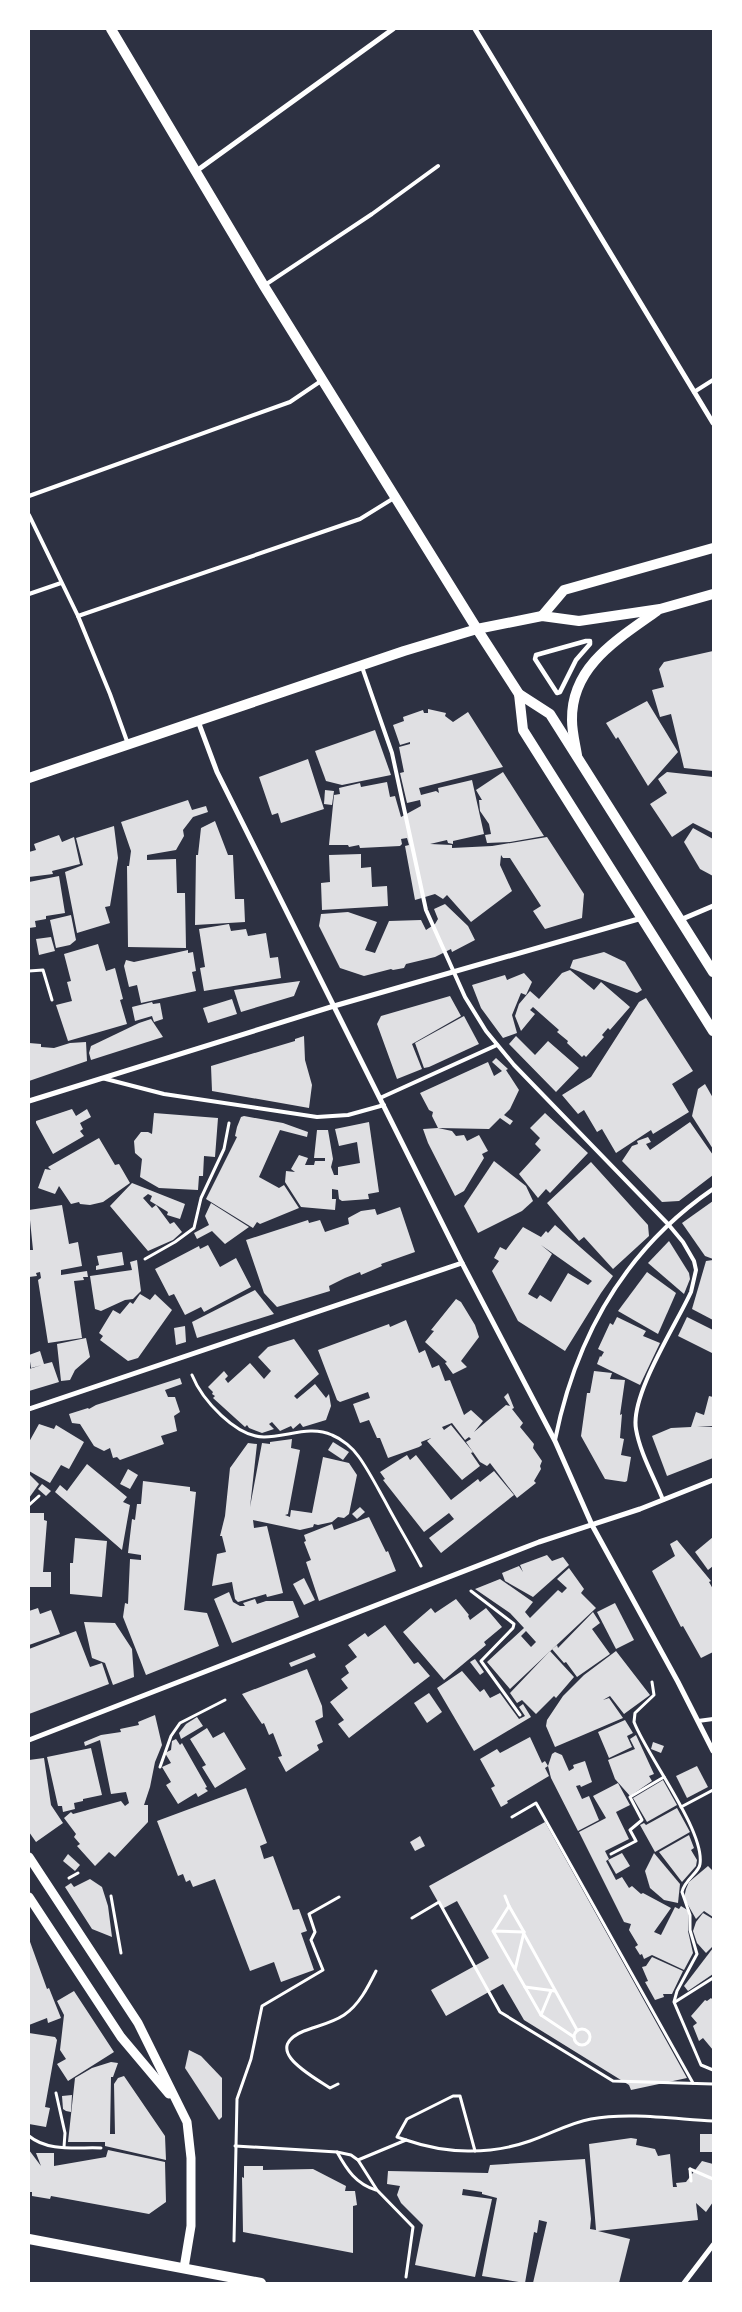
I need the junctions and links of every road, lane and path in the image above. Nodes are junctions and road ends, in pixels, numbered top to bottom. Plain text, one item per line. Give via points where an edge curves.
1 (111, 29) edge
2 (393, 29) edge
3 (475, 29) edge
4 (438, 166) dead end
5 (195, 172) junction
6 (264, 286) junction
7 (323, 380) junction
8 (713, 380) edge
9 (694, 392) junction
10 (713, 423) edge
11 (29, 496) edge
12 (395, 498) junction
13 (29, 515) edge
14 (713, 548) edge
15 (61, 582) junction
16 (29, 594) edge
17 (713, 594) edge
18 (660, 609) junction
19 (78, 616) junction
20 (542, 616) junction
21 (477, 629) junction
22 (362, 666) junction
23 (554, 690) joint
24 (519, 694) junction
25 (198, 721) junction
26 (128, 745) junction
27 (578, 758) junction
28 (29, 778) edge
29 (713, 906) edge
30 (642, 918) junction
31 (680, 920) junction
32 (29, 971) edge
33 (455, 971) junction
34 (713, 972) edge
35 (52, 1000) dead end
36 (334, 1006) junction
37 (713, 1031) edge
38 (497, 1045) junction
39 (101, 1078) junction
40 (380, 1098) junction
41 (29, 1101) edge
42 (384, 1105) junction
43 (232, 1106) junction
44 (713, 1189) edge
45 (668, 1224) junction
46 (145, 1259) dead end
47 (462, 1263) junction
48 (185, 1357) junction
49 (29, 1409) edge
50 (555, 1441) junction
51 (713, 1480) edge
52 (39, 1496) dead end
53 (663, 1500) junction
54 (29, 1505) edge
55 (592, 1525) junction
56 (451, 1577) junction
57 (430, 1585) junction
58 (664, 1656) junction
59 (225, 1700) dead end
60 (520, 1714) dead end
61 (713, 1719) edge
62 (698, 1721) junction
63 (29, 1740) edge
64 (713, 1751) edge
65 (160, 1766) dead end
66 (664, 1777) junction
67 (713, 1790) edge
68 (681, 1807) junction
69 (512, 1817) dead end
70 (611, 1854) dead end
71 (29, 1857) edge
72 (78, 1873) dead end
73 (70, 1878) dead end
74 (111, 1896) dead end
75 (505, 1896) dead end
76 (29, 1897) edge
77 (340, 1897) dead end
78 (509, 1906) junction
79 (412, 1918) dead end
80 (493, 1931) junction
81 (524, 1933) junction
82 (122, 1959) dead end
83 (516, 1970) junction
84 (376, 1971) dead end
85 (713, 1978) edge
86 (525, 1987) junction
87 (551, 1991) junction
88 (556, 1992) junction
89 (674, 2002) junction
90 (541, 2015) junction
91 (577, 2030) junction
92 (574, 2037) junction
93 (713, 2070) edge
94 (338, 2084) dead end
95 (693, 2084) junction
96 (713, 2084) edge
97 (56, 2093) dead end
98 (179, 2106) junction
99 (713, 2121) edge
100 (29, 2136) edge
101 (406, 2140) junction
102 (235, 2146) junction
103 (64, 2147) junction
104 (101, 2148) dead end
105 (475, 2151) junction
106 (337, 2152) junction
107 (358, 2160) junction
108 (713, 2179) edge
109 (691, 2181) dead end
110 (377, 2190) junction
111 (29, 2239) edge
112 (234, 2240) dead end
113 (713, 2245) edge
114 (184, 2268) junction
115 (406, 2277) dead end
116 (261, 2283) edge
117 (684, 2283) edge

1 - 5 main road
2 - 5 street
3 - 9 street
4 - 6 lane
5 - 6 main road
6 - 7 main road
7 - 11 lane via 290,402
7 - 12 main road
8 - 9 lane
9 - 10 street
12 - 19 lane via 360,519
12 - 21 main road
13 - 15 lane
14 - 20 main road via 564,590
15 - 16 lane
15 - 19 lane
17 - 18 main road
18 - 20 main road via 579,621
18 - 27 main road via 596,657 582,676 574,696 572,720
19 - 26 lane
20 - 21 main road
21 - 22 main road
21 - 24 main road
22 - 25 main road
22 - 33 lane via 392,753 426,910
23 - 23 street via 535,659 536,655 590,642 570,670 560,692
24 - 27 main road via 550,714
24 - 30 main road via 523,730
25 - 26 main road
25 - 36 street via 217,772
26 - 28 main road
27 - 31 main road
29 - 31 street
30 - 33 street
30 - 37 main road
31 - 34 main road
32 - 35 path via 43,970
33 - 36 street
33 - 38 lane via 474,1013
36 - 39 street
36 - 40 street
38 - 40 lane
38 - 45 lane
39 - 41 street
39 - 43 lane
40 - 42 street
42 - 43 lane via 332,1118
42 - 47 street
43 - 46 path via 224,1149 201,1198 194,1228
44 - 45 lane
45 - 50 lane via 617,1286 589,1330 568,1384
45 - 53 lane via 694,1261 695,1279 646,1382 635,1414 639,1441
47 - 48 street
47 - 50 street
48 - 49 street
48 - 57 path via 196,1386 204,1397 244,1432 266,1437 323,1432 352,1449 367,1468
50 - 55 street
51 - 53 street
52 - 54 path
53 - 55 street
55 - 56 street
55 - 58 street
56 - 57 street
56 - 60 path via 514,1624 481,1661
57 - 63 street
58 - 62 street
58 - 66 path via 652,1676 654,1695 634,1718 640,1737
59 - 65 path via 180,1722
61 - 62 lane
62 - 64 street
66 - 68 path
66 - 70 path via 630,1797 642,1820 630,1830 636,1841
67 - 68 path
68 - 89 path via 696,1839 700,1862 697,1870 686,1880 682,1892 690,1915 696,1954
69 - 95 path via 536,1803
71 - 98 street via 138,2023
72 - 73 path
74 - 82 path
75 - 78 path
76 - 98 street via 121,2037
77 - 102 path via 309,1914 315,1932 311,1940 322,1970 262,2006 251,2059 237,2099
78 - 80 path
78 - 81 path
79 - 95 path via 439,1902 500,2012 610,2079
80 - 81 path
80 - 83 path
81 - 83 path
81 - 88 path
83 - 86 path
84 - 94 path via 351,2009 333,2021 297,2034 288,2045 287,2052 296,2065 330,2088
85 - 89 path
86 - 87 path
86 - 90 path
87 - 88 path
87 - 90 path
88 - 91 path
89 - 93 path via 701,2065
90 - 92 path
91 - 92 path
91 - 92 path via 588,2032 589,2040 586,2044 578,2044
95 - 96 path
97 - 103 path via 65,2133
98 - 114 street via 187,2122 191,2158 191,2226
99 - 105 path via 593,2118 519,2145
100 - 103 path via 43,2145
101 - 105 path via 452,2150
101 - 105 path via 397,2137 407,2119 453,2096 460,2096
101 - 107 path
102 - 106 path
102 - 112 path
103 - 104 path
106 - 107 path
106 - 110 path via 355,2179 363,2186
107 - 110 path
108 - 109 path via 690,2169
110 - 115 path via 413,2228
111 - 114 main road
113 - 117 street
114 - 116 main road

